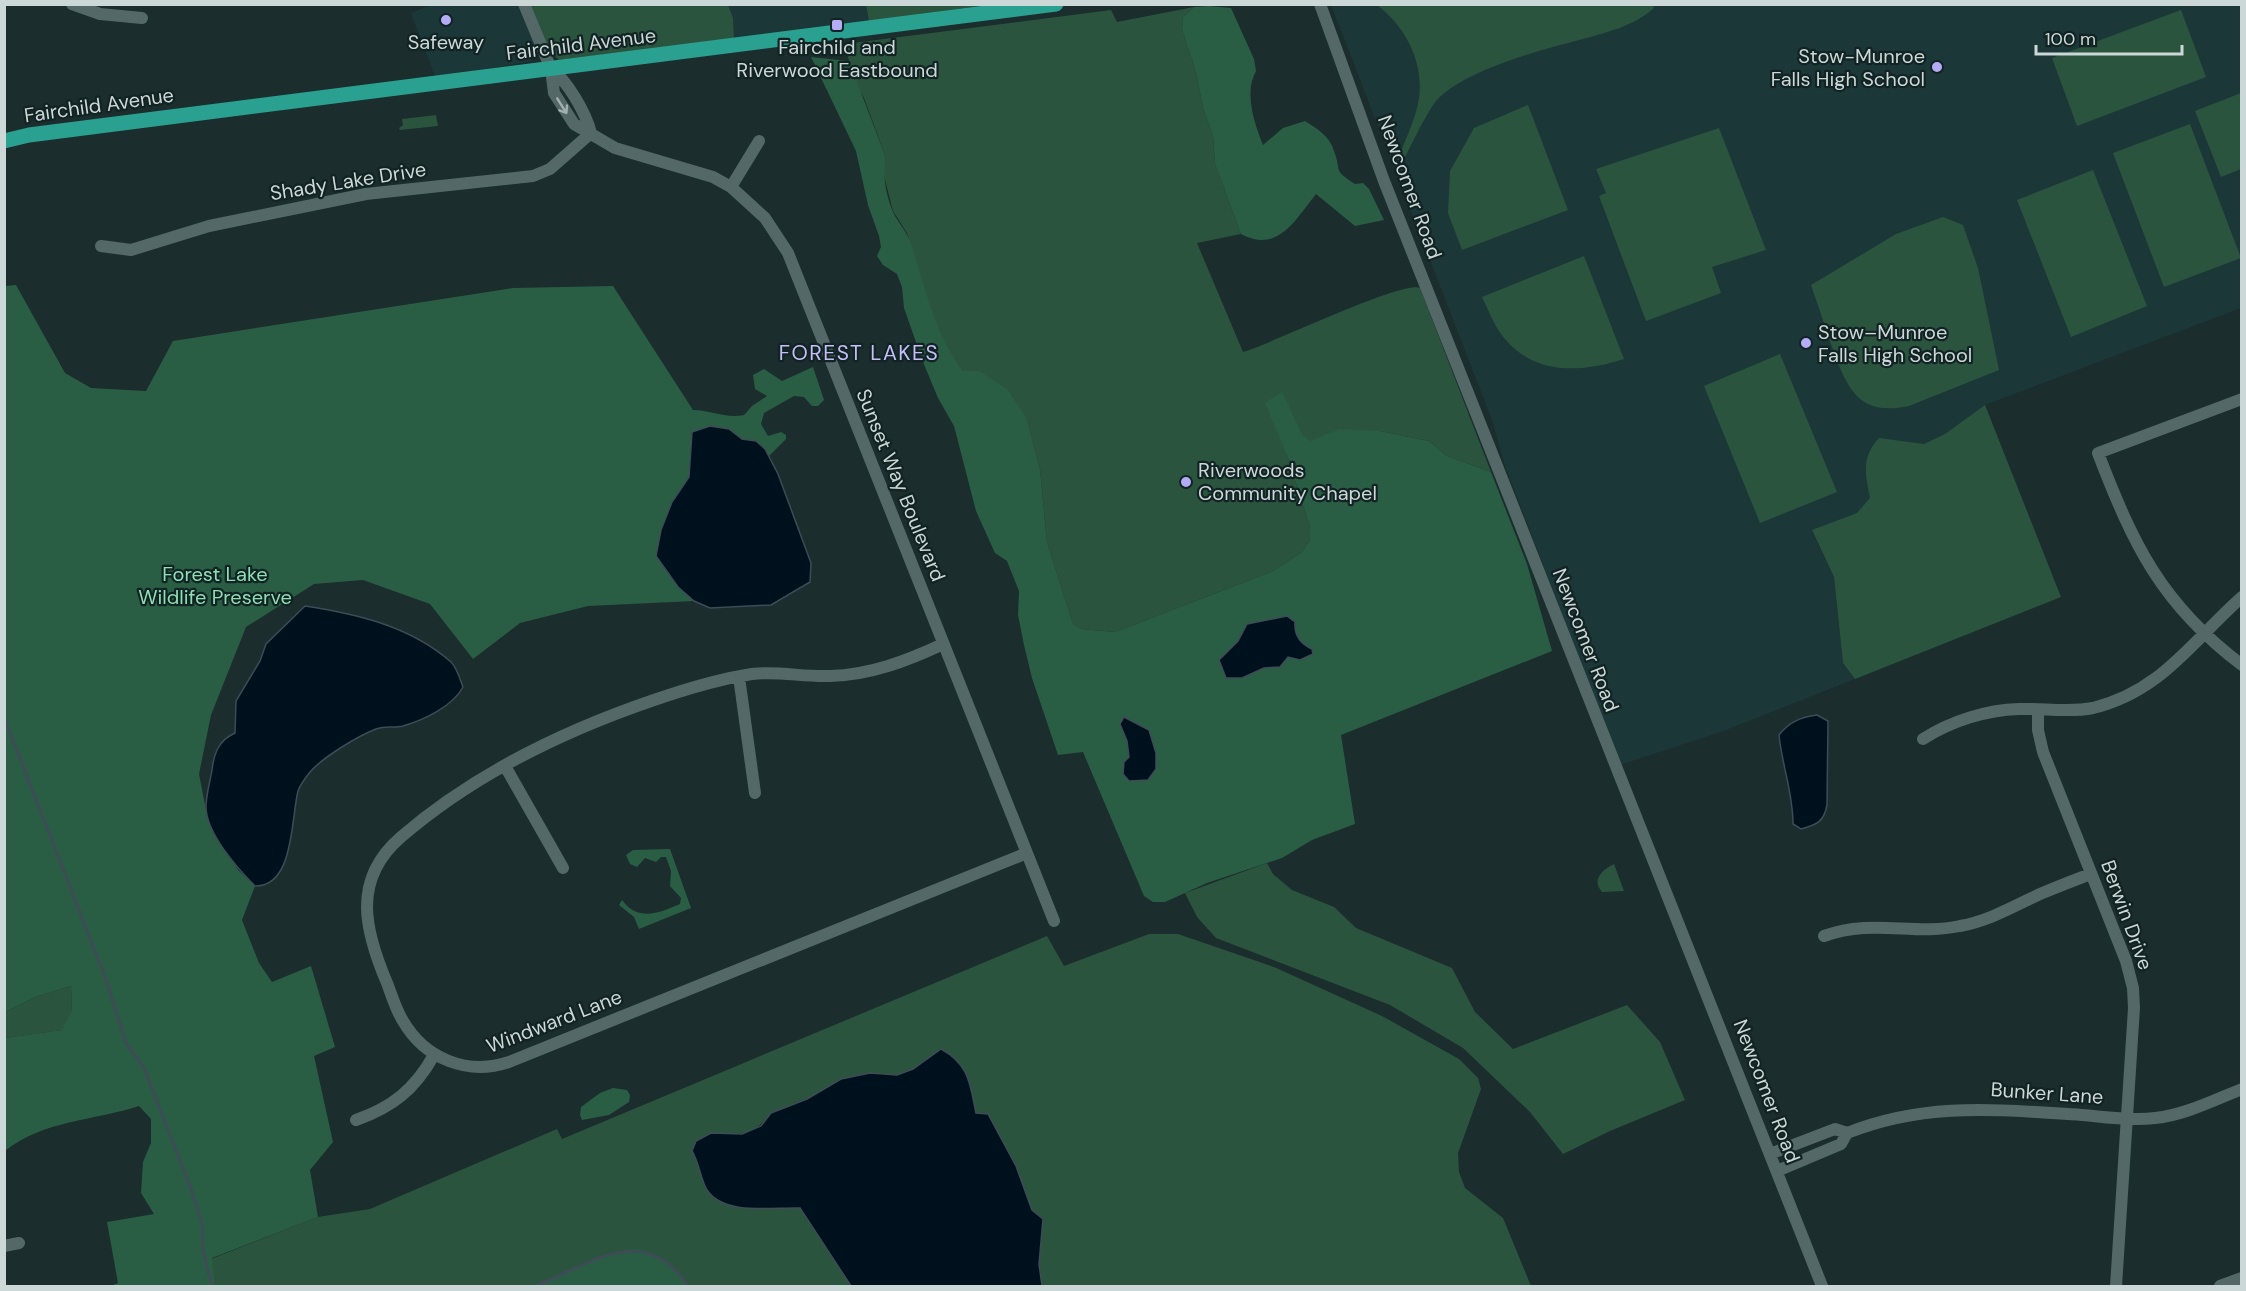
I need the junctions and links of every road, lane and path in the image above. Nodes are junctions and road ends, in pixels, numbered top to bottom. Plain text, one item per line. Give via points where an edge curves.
1 (72, 4) edge
2 (524, 4) edge
3 (1056, 4) edge
4 (1320, 4) edge
5 (142, 18) dead end
6 (550, 69) junction
7 (591, 133) junction
8 (4, 141) edge
9 (759, 141) dead end
10 (731, 187) junction
11 (101, 246) dead end
12 (2241, 399) edge
13 (2241, 597) edge
14 (2205, 634) junction
15 (943, 644) junction
16 (2241, 665) edge
17 (739, 677) junction
18 (2038, 710) junction
19 (1923, 739) dead end
20 (505, 766) junction
21 (756, 793) dead end
22 (1027, 853) junction
23 (563, 868) dead end
24 (2091, 874) junction
25 (1054, 921) dead end
26 (1824, 936) dead end
27 (434, 1055) junction
28 (2241, 1089) edge
29 (2127, 1118) junction
30 (356, 1120) dead end
31 (1847, 1133) junction
32 (1770, 1154) junction
33 (1777, 1171) junction
34 (19, 1243) dead end
35 (4, 1246) edge
36 (2241, 1278) edge
37 (1822, 1287) edge
38 (2116, 1287) edge
39 (2220, 1287) edge

1 - 5 street via 100,14
2 - 6 street
3 - 6 main road, Fairchild Avenue
4 - 32 street, Newcomer Road via 1384,181
6 - 7 street via 565,79 587,117
6 - 8 main road, Fairchild Avenue
7 - 10 street, Sunset Way Boulevard via 615,148 713,177
7 - 11 street, Shady Lake Drive via 550,169 533,176 366,194 209,226 130,249
9 - 10 street
10 - 15 street, Sunset Way Boulevard via 765,218 788,253
12 - 14 street via 2098,453 2141,553 2180,608
13 - 14 street
14 - 16 street
14 - 18 street via 2171,668 2139,690 2093,708
15 - 17 street, Windward Lane via 862,674 778,673
15 - 22 street, Sunset Way Boulevard
17 - 20 street, Windward Lane via 611,715 534,748
17 - 21 street
18 - 19 street via 1980,715
18 - 24 street, Berwin Drive via 2043,752
20 - 23 street
20 - 27 street, Windward Lane via 465,789 401,836 381,859 370,885 366,907 371,946 402,1020
22 - 25 street, Sunset Way Boulevard
22 - 27 street, Windward Lane via 509,1062 474,1068
24 - 26 street via 1970,924 1927,929 1855,927
24 - 29 street, Berwin Drive via 2133,988
27 - 30 street via 417,1082 396,1102
28 - 29 street, Bunker Lane via 2170,1116
29 - 31 street, Bunker Lane via 1955,1108 1904,1114
29 - 38 street, Berwin Drive
31 - 32 street, Bunker Lane via 1835,1130
31 - 33 street, Bunker Lane via 1841,1144
32 - 33 street, Newcomer Road
33 - 37 street, Newcomer Road
34 - 35 street
36 - 39 street

